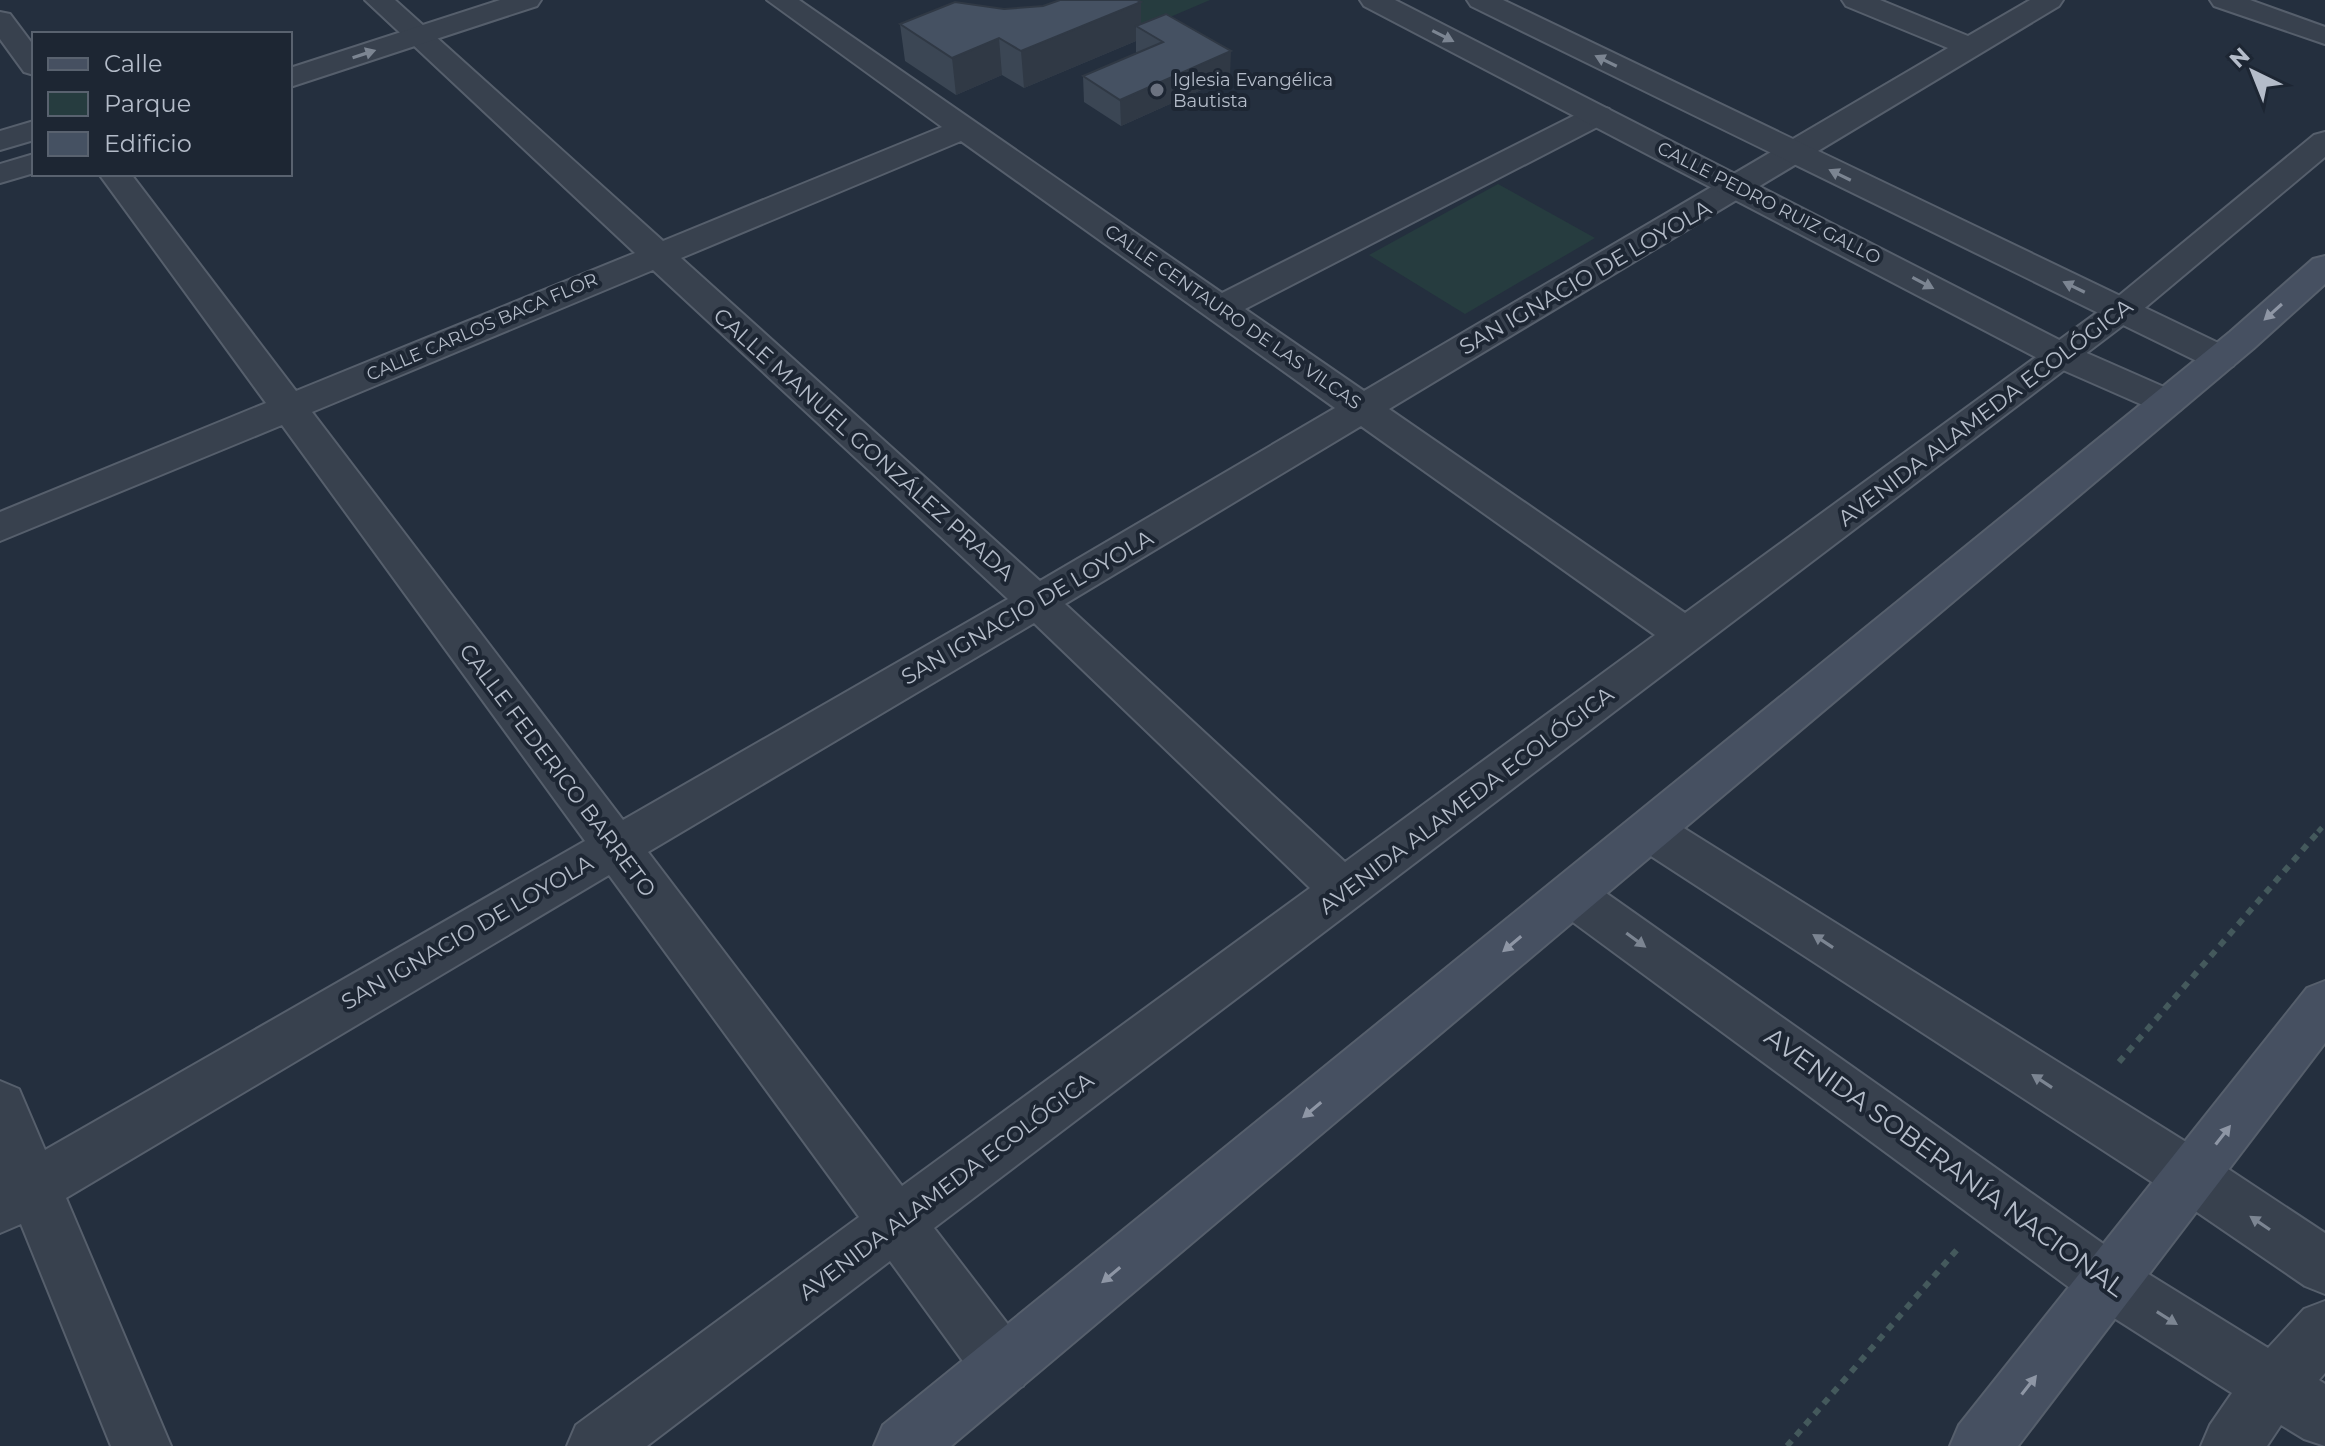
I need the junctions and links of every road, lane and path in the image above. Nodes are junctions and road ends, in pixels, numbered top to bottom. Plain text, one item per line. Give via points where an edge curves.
1 (527, 0) edge
2 (781, 0) edge
3 (1374, 0) edge
4 (1481, 0) edge
5 (1856, 0) edge
6 (2049, 0) edge
7 (2224, 0) edge
8 (396, 16) edge
9 (0, 20) edge
10 (2325, 36) edge
11 (1971, 47) junction
12 (32, 63) edge
13 (292, 77) edge
14 (1598, 115) junction
15 (964, 129) junction
16 (32, 131) edge
17 (0, 141) edge
18 (2325, 141) edge
19 (1794, 153) junction
20 (32, 164) edge
21 (0, 174) edge
22 (116, 176) edge
23 (1738, 187) junction
24 (657, 254) junction
25 (2325, 266) edge
26 (1220, 308) junction
27 (2122, 310) junction
28 (2060, 355) junction
29 (2220, 358) junction
30 (2167, 402) junction
31 (1362, 407) junction
32 (288, 408) junction
33 (0, 527) edge
34 (1037, 602) junction
35 (1685, 635) junction
36 (1650, 831) junction
37 (615, 845) junction
38 (1345, 891) junction
39 (1572, 895) junction
40 (2325, 1004) edge
41 (0, 1106) edge
42 (2191, 1176) junction
43 (17, 1196) edge
44 (896, 1223) junction
45 (2325, 1266) edge
46 (2109, 1282) junction
47 (2325, 1330) edge
48 (1002, 1365) junction
49 (2274, 1384) junction
50 (2325, 1418) edge
51 (141, 1446) edge
52 (597, 1446) edge
53 (904, 1446) edge
54 (1980, 1446) edge
55 (2231, 1446) edge

1 - 8 street
2 - 15 street, CALLE CENTAURO DE LAS VILCAS
3 -> 14 street, CALLE PEDRO RUIZ GALLO
19 -> 4 street
5 - 11 street
6 - 11 street, SAN IGNACIO DE LOYOLA
7 - 10 street
13 -> 8 street
8 - 24 street, CALLE MANUEL GONZÁLEZ PRADA
9 - 12 street
11 - 19 street, SAN IGNACIO DE LOYOLA
14 - 23 street, CALLE PEDRO RUIZ GALLO
14 - 26 street
15 - 24 street, CALLE CARLOS BACA FLOR
15 - 26 street, CALLE CENTAURO DE LAS VILCAS
16 - 17 street
18 - 27 street, AVENIDA ALAMEDA ECOLÓGICA
19 - 23 street, SAN IGNACIO DE LOYOLA
27 -> 19 street
20 - 21 street
22 - 32 street, CALLE FEDERICO BARRETO
23 -> 28 street, CALLE PEDRO RUIZ GALLO
23 - 31 street, SAN IGNACIO DE LOYOLA
24 - 32 street, CALLE CARLOS BACA FLOR
24 - 34 street, CALLE MANUEL GONZÁLEZ PRADA
25 -> 29 main road
26 - 31 street, CALLE CENTAURO DE LAS VILCAS
27 - 28 street, AVENIDA ALAMEDA ECOLÓGICA
27 - 29 street
28 - 30 street, CALLE PEDRO RUIZ GALLO
28 - 35 street, AVENIDA ALAMEDA ECOLÓGICA
29 - 30 main road
30 - 36 main road
31 - 34 street, SAN IGNACIO DE LOYOLA
31 - 35 street, CALLE CENTAURO DE LAS VILCAS
32 - 33 street, CALLE CARLOS BACA FLOR
32 - 37 street, CALLE FEDERICO BARRETO
34 - 37 street, SAN IGNACIO DE LOYOLA
34 - 38 street, CALLE MANUEL GONZÁLEZ PRADA
35 - 38 street, AVENIDA ALAMEDA ECOLÓGICA
36 - 39 main road
42 -> 36 street
37 - 43 street, SAN IGNACIO DE LOYOLA
37 - 44 street, CALLE FEDERICO BARRETO
38 - 44 street, AVENIDA ALAMEDA ECOLÓGICA
39 -> 46 street, AVENIDA SOBERANÍA NACIONAL
39 -> 48 main road
42 -> 40 main road
41 - 43 street
45 -> 42 street
42 - 46 main road
43 - 51 street
44 - 48 street, CALLE FEDERICO BARRETO
44 - 52 street, AVENIDA ALAMEDA ECOLÓGICA
46 -> 49 street, AVENIDA SOBERANÍA NACIONAL
54 -> 46 main road
47 - 49 street
48 - 53 main road
49 - 50 street, AVENIDA SOBERANÍA NACIONAL
49 - 55 street

